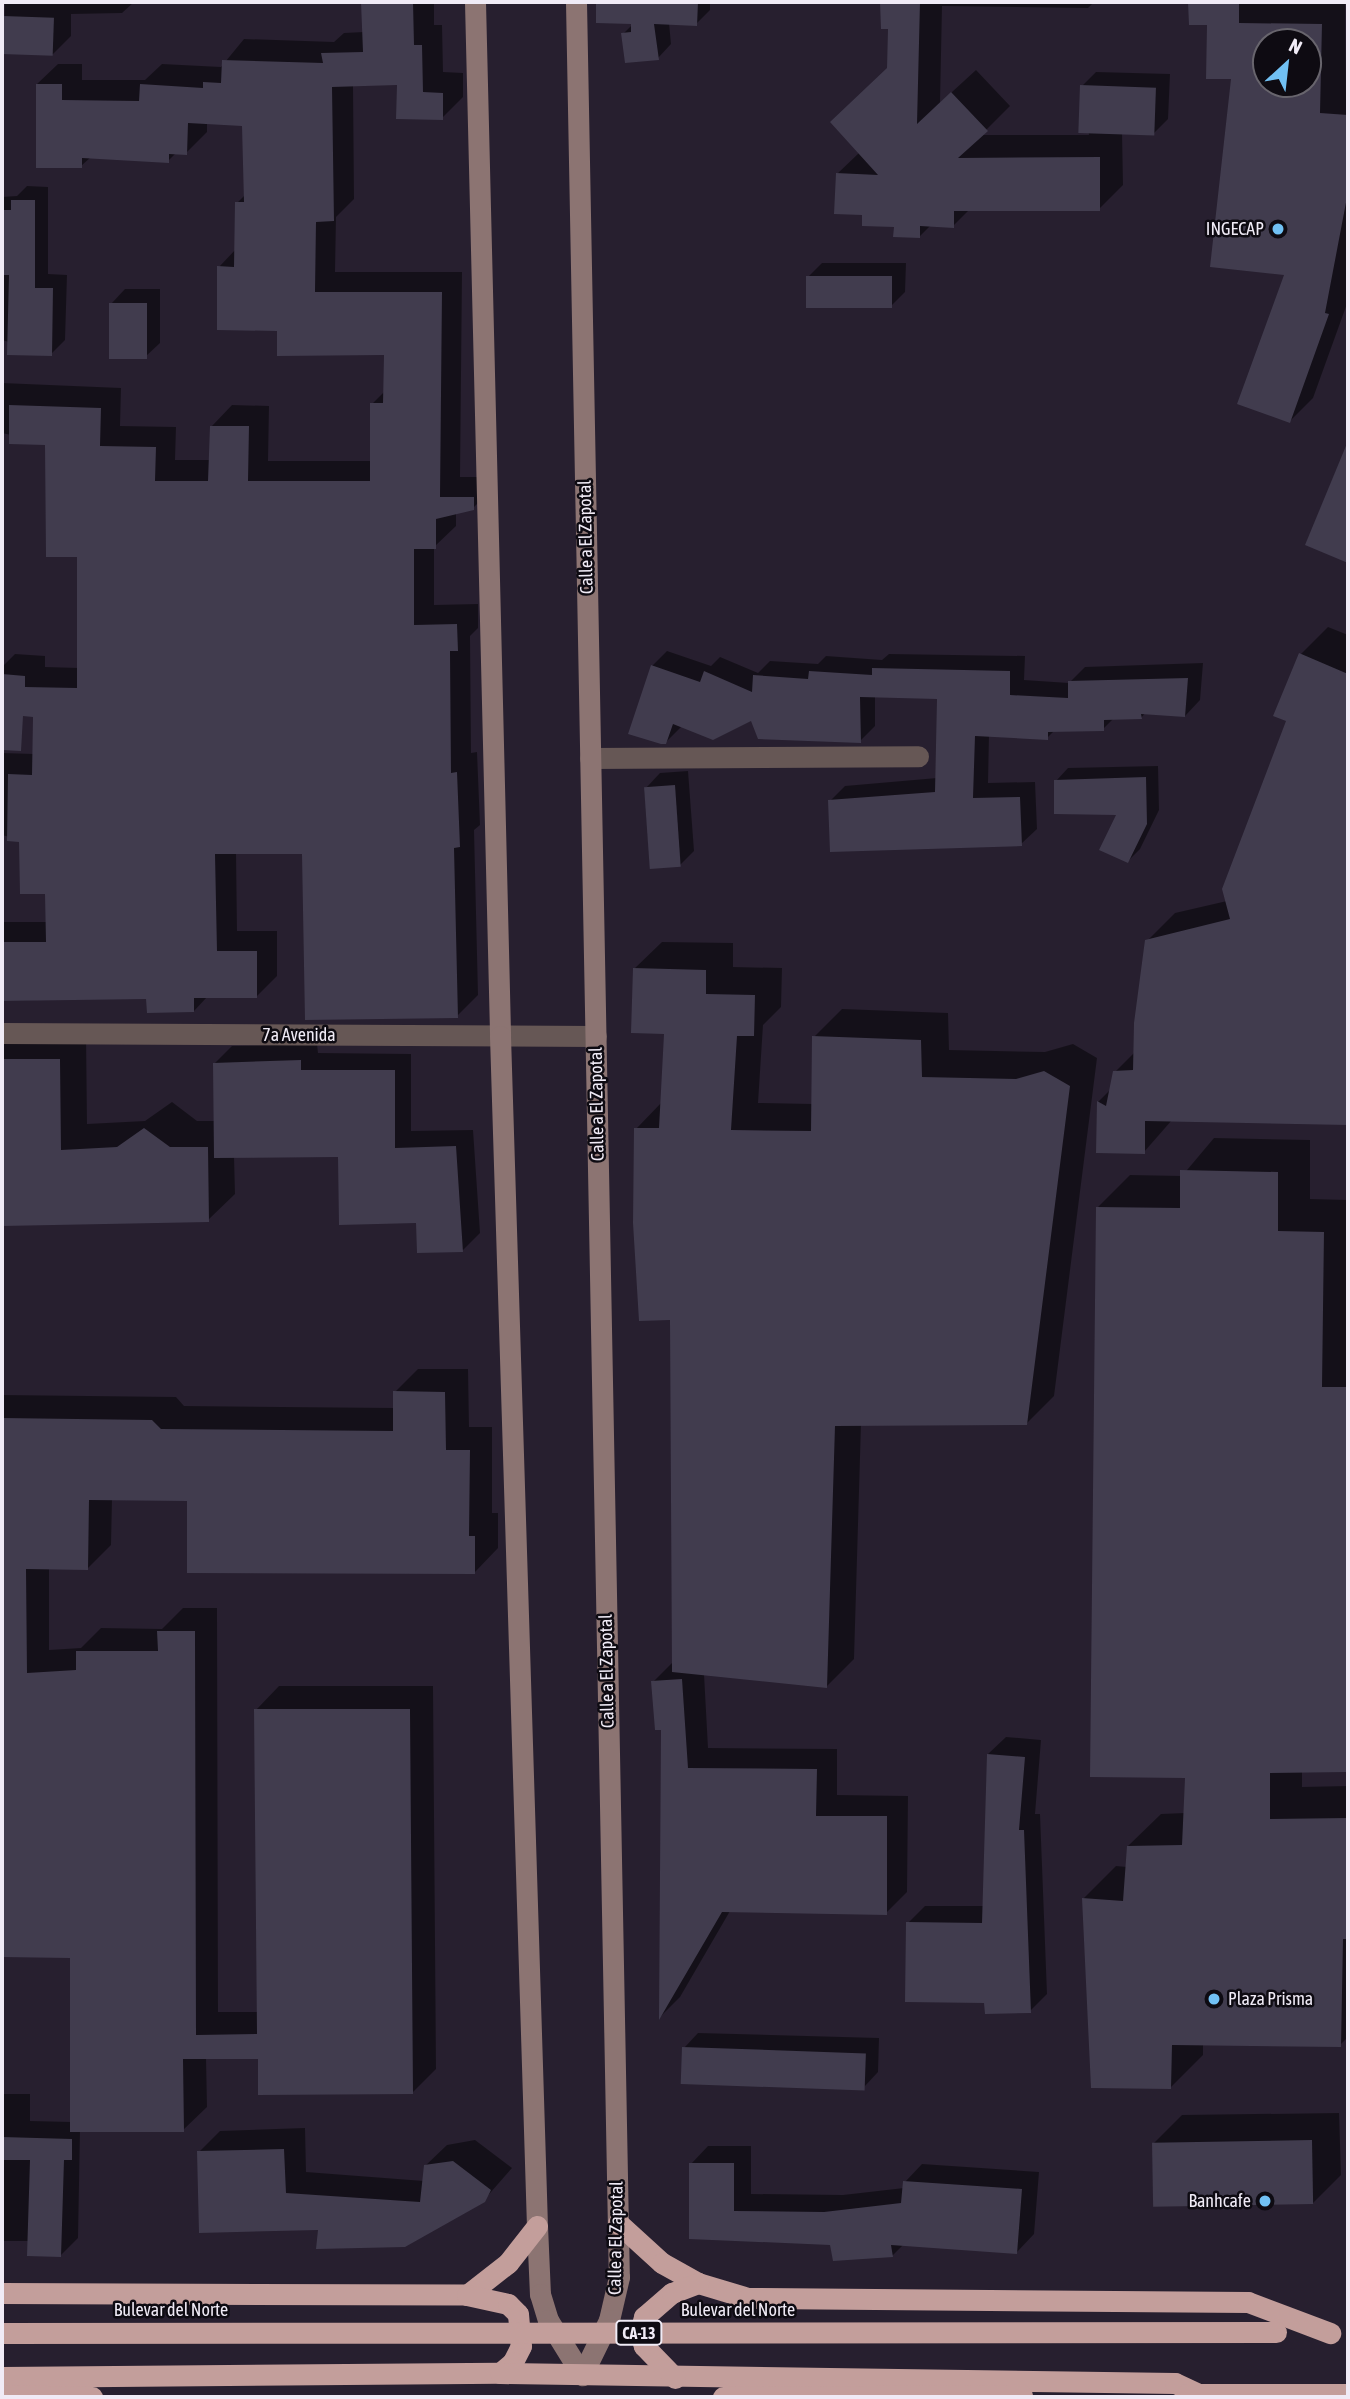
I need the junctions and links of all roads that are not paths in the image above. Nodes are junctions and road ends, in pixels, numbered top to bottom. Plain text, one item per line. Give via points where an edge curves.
1 (475, 2) edge
2 (576, 2) edge
3 (918, 755) dead end
4 (590, 758) junction
5 (2, 1033) edge
6 (500, 1036) junction
7 (596, 1036) junction
8 (618, 2223) junction
9 (537, 2226) junction
10 (698, 2283) junction
11 (2, 2293) edge
12 (467, 2295) junction
13 (2, 2333) edge
14 (1339, 2333) edge
15 (500, 2373) junction
16 (582, 2375) junction
17 (2, 2377) edge
18 (675, 2378) junction
19 (1199, 2394) junction
20 (1348, 2394) edge
21 (2, 2395) edge
22 (92, 2397) edge
23 (723, 2397) edge

1 - 6 street
2 - 4 street, Calle a El Zapotal
3 - 4 street
4 - 7 street, Calle a El Zapotal
5 - 6 street, 7a Avenida
6 - 7 street, 7a Avenida
6 - 9 street
7 - 8 street, Calle a El Zapotal
8 - 10 highway via 662,2263
8 - 16 street, Calle a El Zapotal via 617,2298
9 - 12 highway via 508,2263
9 - 16 street via 544,2307
10 - 14 highway via 748,2298 1248,2302
10 - 18 highway via 672,2293 644,2317 644,2346
11 - 12 highway
12 - 15 highway via 508,2304 518,2314 521,2346 513,2362
13 - 14 highway, Bulevar del Norte / CA-13, bridge
15 - 16 highway
15 - 17 highway
16 - 18 highway
18 - 19 highway via 1175,2383
19 - 20 highway
19 - 23 highway
21 - 22 highway

